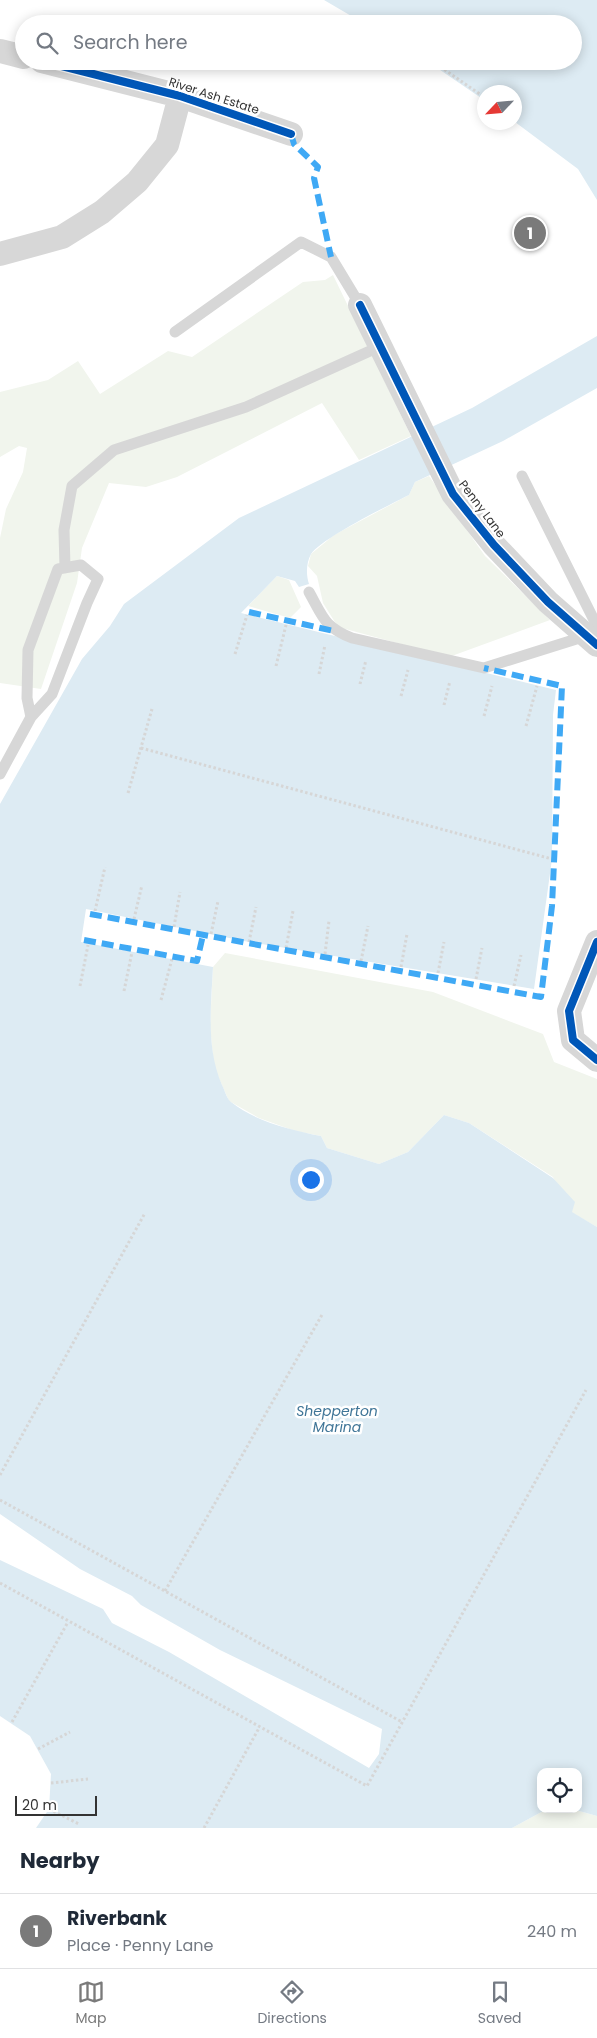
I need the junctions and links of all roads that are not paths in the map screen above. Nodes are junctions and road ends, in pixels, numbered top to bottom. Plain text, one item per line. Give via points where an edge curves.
1 (0, 51) edge
2 (15, 55) edge
3 (77, 70) edge
4 (180, 96) junction
5 (291, 134) dead end
6 (0, 254) edge
7 (360, 305) joint
8 (175, 332) dead end
9 (381, 346) junction
10 (522, 476) dead end
11 (65, 568) junction
12 (309, 592) dead end
13 (594, 636) edge
14 (30, 717) junction
15 (0, 774) edge
16 (597, 942) edge
17 (597, 1060) edge

1 - 2 street
3 - 4 street, River Ash Estate
4 - 5 street, River Ash Estate
4 - 6 street via 166,144 137,182 102,212 62,237
7 - 8 lane via 331,257 301,242
7 - 9 street, Penny Lane
9 - 11 lane via 246,407 114,450 72,486 64,530
9 - 13 street, Penny Lane via 453,494 494,545 548,602
10 - 13 lane
11 - 14 lane via 58,569 28,650
11 - 14 lane via 81,565 98,579 52,694
12 - 13 lane via 334,631 484,668
14 - 15 lane
16 - 17 street via 569,1012 573,1040

